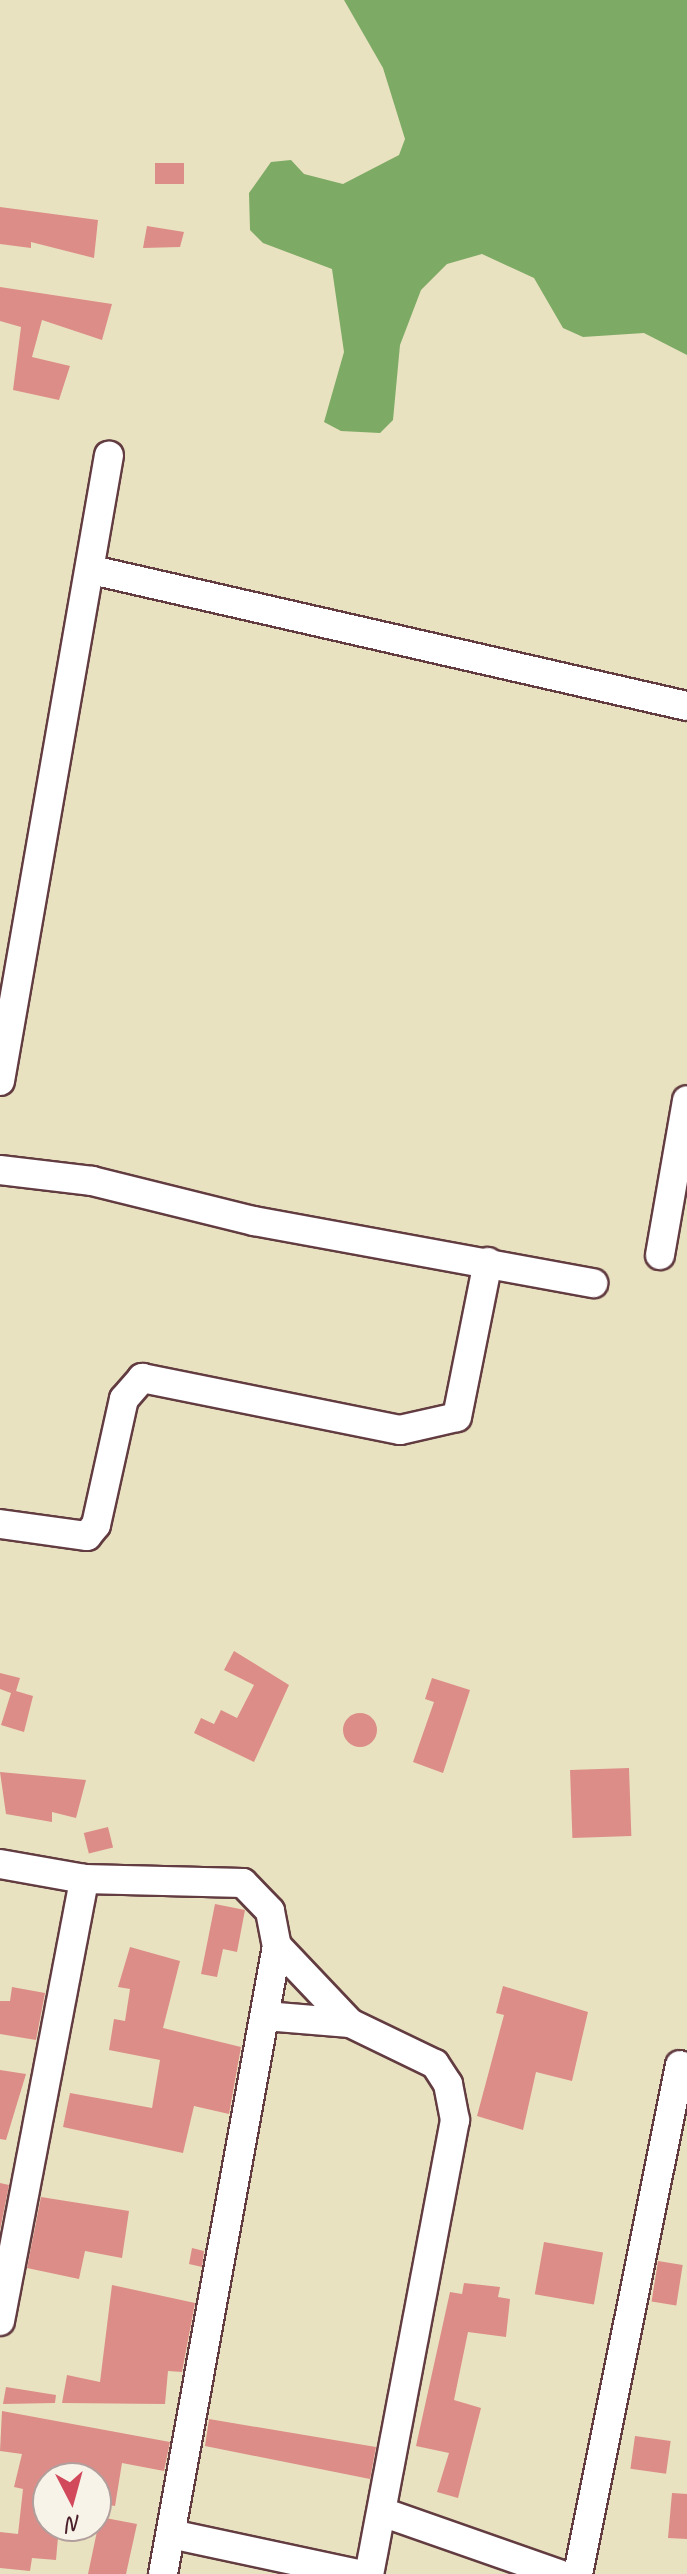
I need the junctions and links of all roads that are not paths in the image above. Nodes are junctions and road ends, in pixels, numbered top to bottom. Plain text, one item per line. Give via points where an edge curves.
1 (109, 455) dead end
2 (92, 570) junction
3 (687, 706) edge
4 (0, 1081) edge
5 (687, 1100) edge
6 (0, 1170) edge
7 (660, 1255) dead end
8 (488, 1262) junction
9 (593, 1283) dead end
10 (0, 1524) edge
11 (0, 1864) edge
12 (84, 1879) junction
13 (277, 1946) junction
14 (265, 2016) junction
15 (350, 2023) junction
16 (680, 2065) dead end
17 (0, 2321) edge
18 (382, 2512) junction
19 (171, 2534) junction
20 (163, 2574) edge
21 (358, 2574) edge
22 (369, 2574) edge
23 (559, 2574) edge
24 (578, 2574) edge

1 - 2 street
2 - 3 street
2 - 4 street
5 - 7 street
6 - 8 street via 92,1181 254,1221
8 - 9 street
8 - 10 street via 457,1417 400,1430 142,1378 124,1399 96,1525 87,1536
11 - 12 street
12 - 13 street via 243,1883 270,1911
12 - 17 street
13 - 14 street
13 - 15 street
14 - 15 street
14 - 19 street
15 - 18 street via 435,2064 448,2084 455,2120
16 - 24 street
18 - 22 street
18 - 23 street
19 - 20 street
19 - 21 street

